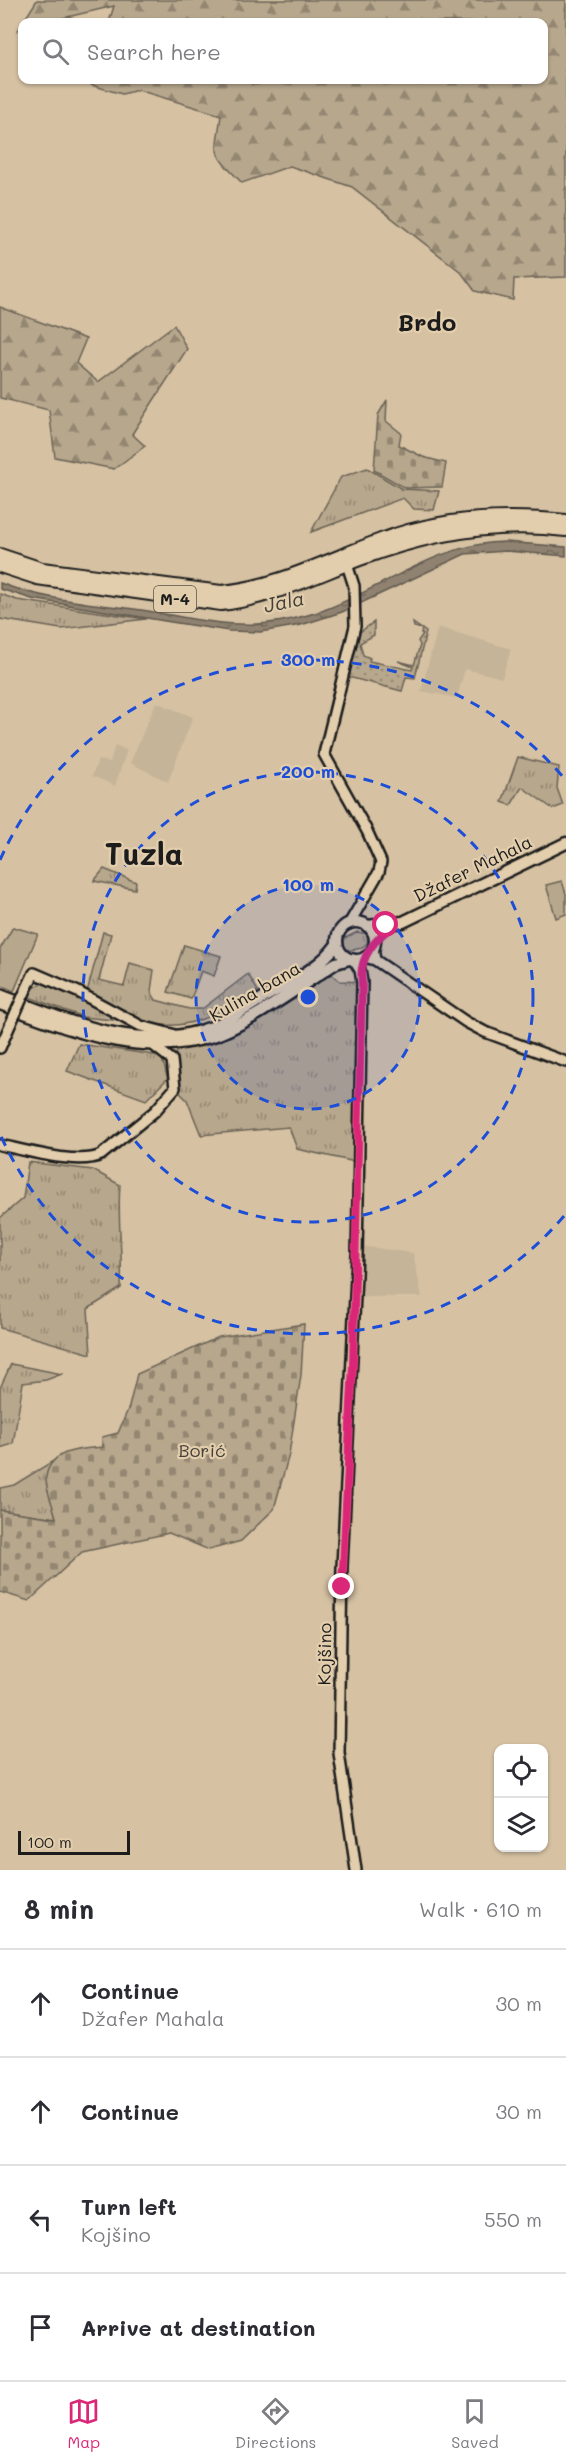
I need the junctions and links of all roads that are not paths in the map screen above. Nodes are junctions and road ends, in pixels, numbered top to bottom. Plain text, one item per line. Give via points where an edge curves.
1 (566, 520) edge
2 (566, 530) edge
3 (0, 555) edge
4 (347, 564) junction
5 (0, 566) edge
6 (566, 843) edge
7 (356, 912) junction
8 (349, 924) junction
9 (395, 924) junction
10 (365, 925) junction
11 (337, 944) junction
12 (374, 946) junction
13 (361, 959) junction
14 (0, 995) edge
15 (0, 1004) edge
16 (117, 1013) junction
17 (100, 1031) junction
18 (175, 1035) junction
19 (187, 1042) junction
20 (154, 1046) junction
21 (0, 1048) edge
22 (172, 1060) junction
23 (566, 1062) edge
24 (0, 1145) edge
25 (356, 1870) edge

1 - 4 main road, M-4 via 470,520 400,534
2 - 4 main road, M-4 via 530,526 472,529 403,544
3 - 4 main road, M-4 via 42,569 220,592
4 - 5 main road, M-4 via 270,593 221,604 37,578
4 - 7 street via 354,586 355,615 324,754 381,862
6 - 9 main road, Džafer Mahala
7 - 8 street
7 - 10 street
8 - 10 main road
8 - 11 main road via 339,933
9 - 10 main road, Džafer Mahala
9 - 12 main road, Džafer Mahala
10 - 12 main road via 374,936
11 - 13 main road via 340,951
11 - 18 main road, Kulina bana via 323,960 243,1010 212,1027
12 - 13 main road
13 - 19 main road, Kulina bana via 336,963 215,1035
13 - 23 street via 465,1022
13 - 25 street, Kojšino via 361,1131 342,1567 339,1753
14 - 17 main road, Kulina bana
15 - 20 main road, Kulina bana via 92,1036
16 - 17 street via 118,1028
16 - 18 street via 141,1026
16 - 21 street, bridge via 34,973
17 - 18 main road, Kulina bana
19 - 20 main road, Kulina bana
19 - 22 street
20 - 22 street
22 - 24 street via 175,1088 164,1102 93,1159

